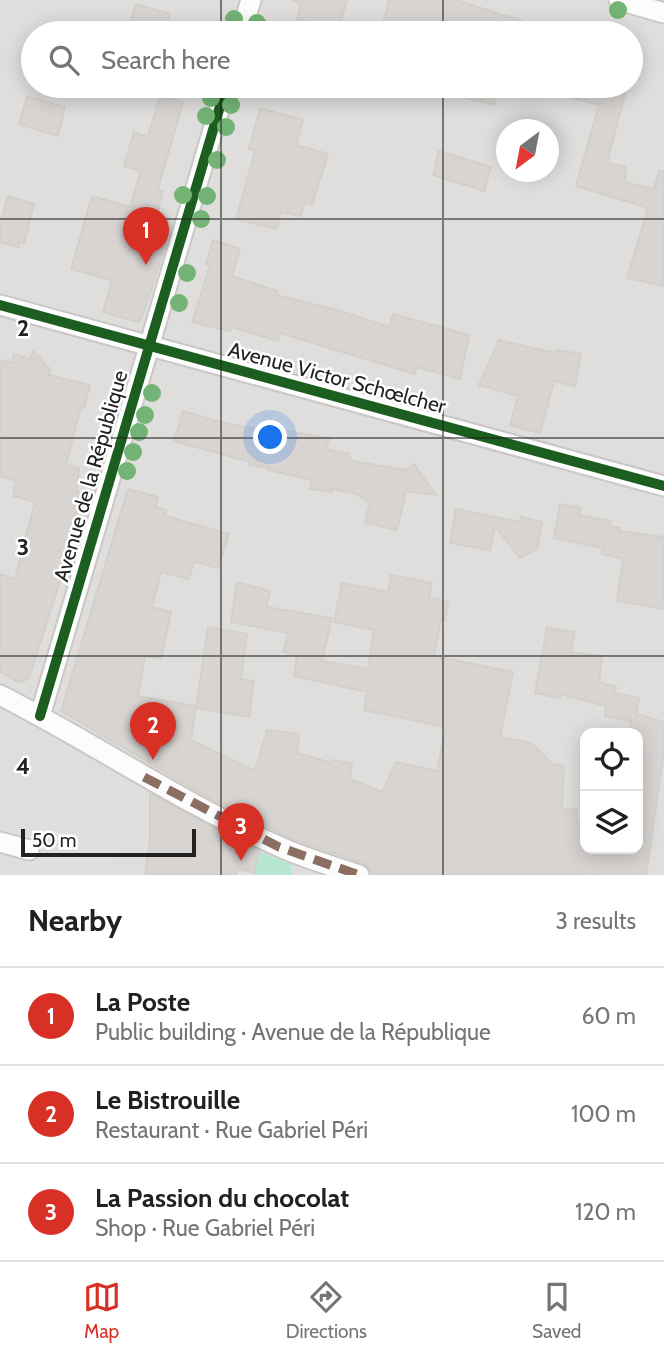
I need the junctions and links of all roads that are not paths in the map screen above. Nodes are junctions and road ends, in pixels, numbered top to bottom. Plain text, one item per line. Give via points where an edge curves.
1 (251, 0) edge
2 (620, 0) edge
3 (664, 13) edge
4 (245, 21) edge
5 (222, 98) edge
6 (0, 305) edge
7 (149, 346) junction
8 (664, 486) edge
9 (0, 695) edge
10 (40, 716) junction
11 (0, 842) edge
12 (29, 850) dead end
13 (359, 875) edge

1 - 4 street
2 - 3 street
5 - 7 street, Avenue de la République
6 - 7 street, Avenue Victor Schœlcher
7 - 8 street, Avenue Victor Schœlcher
7 - 10 street, Avenue de la République
9 - 10 street
10 - 13 street via 279,847
11 - 12 street

